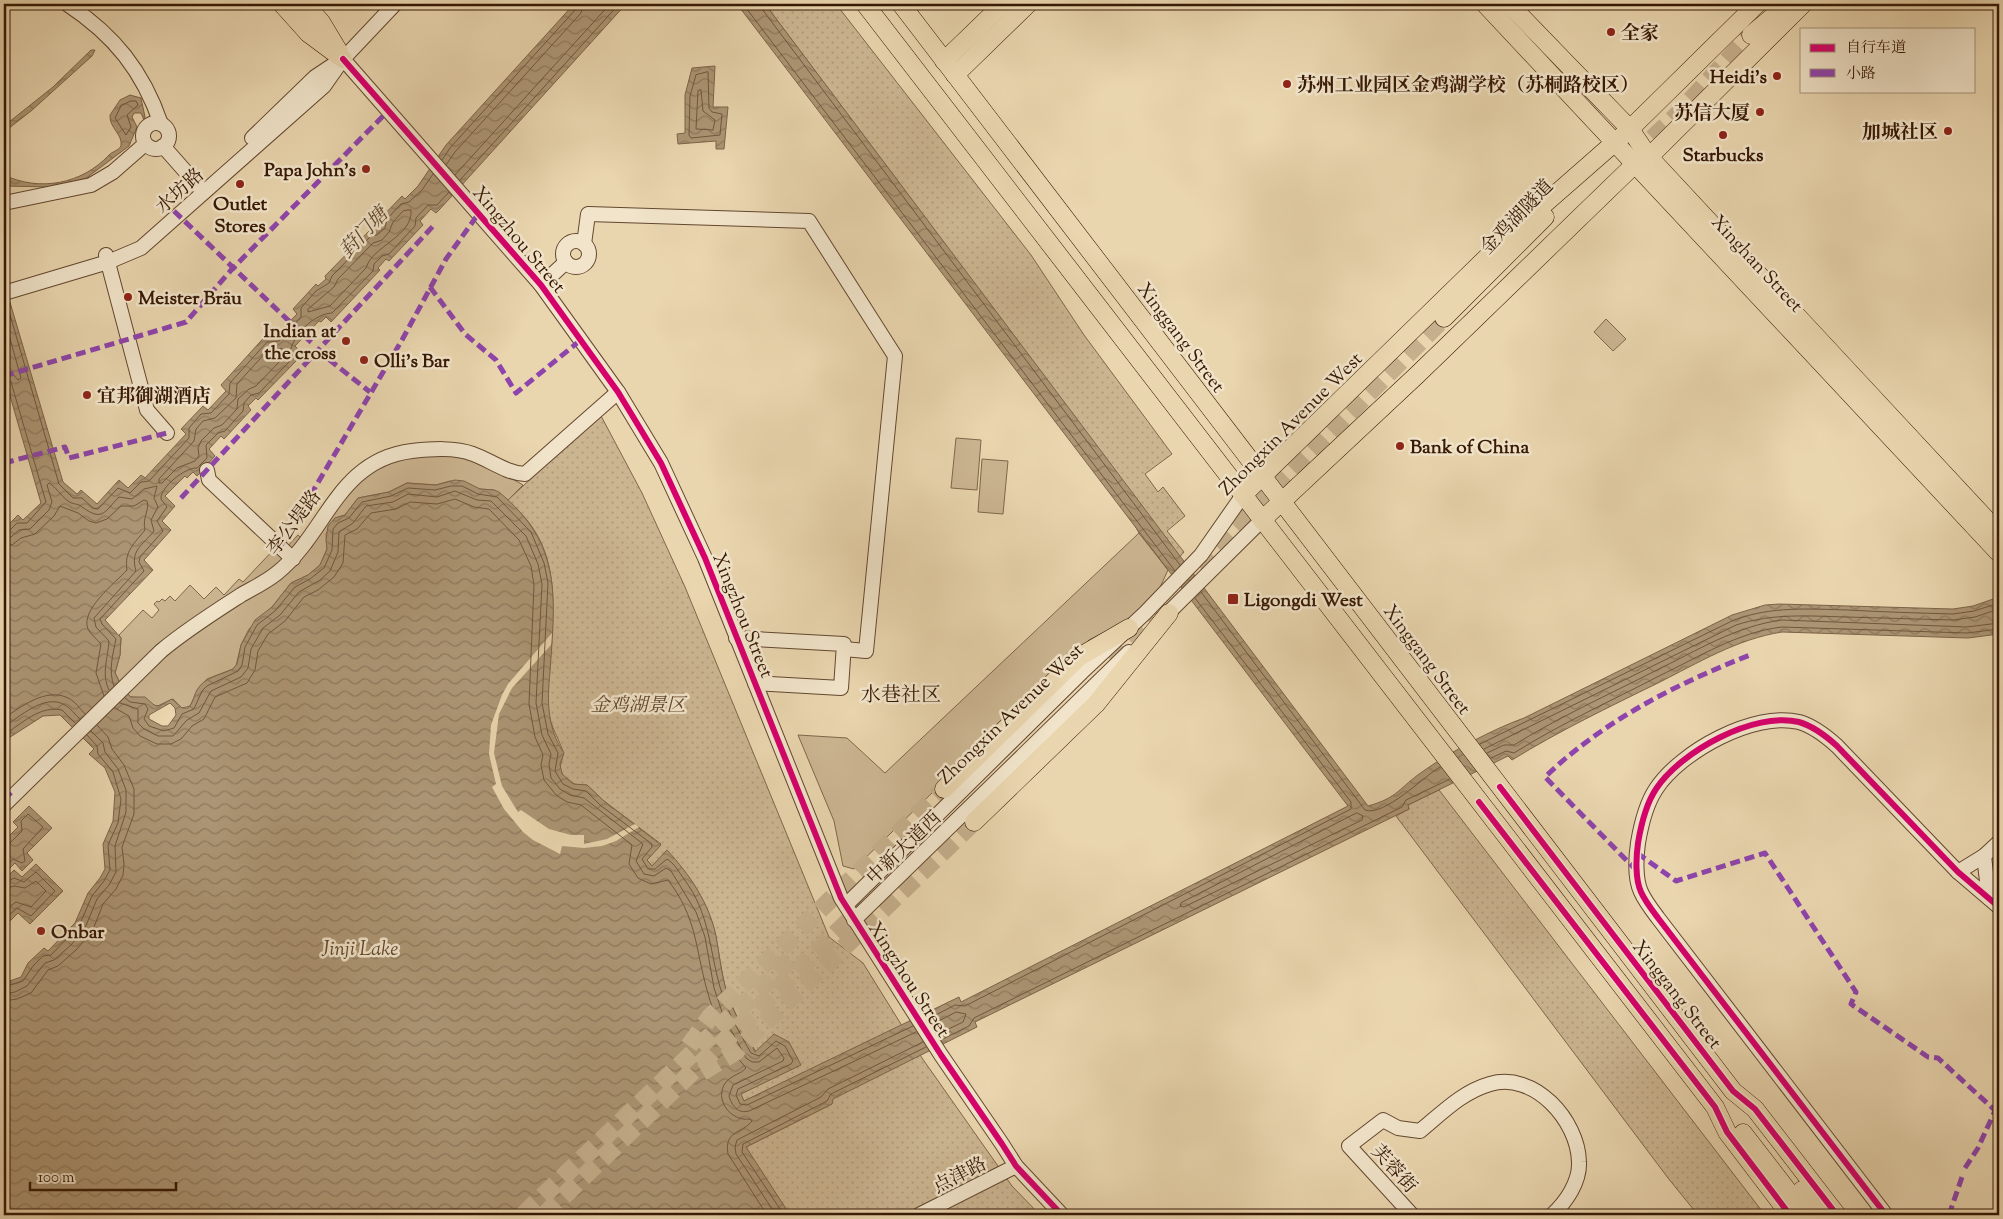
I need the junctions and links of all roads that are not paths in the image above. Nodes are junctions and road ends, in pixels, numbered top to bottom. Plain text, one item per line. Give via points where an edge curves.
1 (67, 4) edge
2 (282, 4) edge
3 (305, 4) edge
4 (395, 4) edge
5 (865, 4) edge
6 (901, 4) edge
7 (1004, 4) edge
8 (1028, 4) edge
9 (1485, 4) edge
10 (1509, 4) edge
11 (1757, 4) edge
12 (1788, 4) edge
13 (1803, 4) edge
14 (1751, 35) tunnel mouth
15 (970, 48) junction
16 (343, 59) junction
17 (950, 68) junction
18 (161, 124) junction
19 (1630, 129) junction
20 (1616, 142) junction
21 (146, 144) junction
22 (163, 146) junction
23 (1643, 160) junction
24 (200, 188) junction
25 (4, 203) edge
26 (584, 244) junction
27 (107, 259) junction
28 (566, 262) junction
29 (541, 285) junction
30 (8, 287) edge
31 (1444, 318) tunnel mouth
32 (618, 392) junction
33 (167, 432) dead end
34 (206, 470) dead end
35 (1262, 476) junction
36 (1243, 495) junction
37 (1282, 502) junction
38 (1262, 520) junction
39 (1999, 533) edge
40 (1999, 553) edge
41 (293, 560) junction
42 (1169, 613) junction
43 (1129, 628) junction
44 (736, 638) junction
45 (844, 649) junction
46 (755, 683) junction
47 (944, 789) tunnel mouth
48 (4, 805) edge
49 (974, 822) tunnel mouth
50 (1999, 842) edge
51 (1984, 856) junction
52 (1958, 872) junction
53 (1994, 902) edge
54 (846, 905) junction
55 (854, 920) junction
56 (1733, 1091) junction
57 (1715, 1107) junction
58 (1016, 1166) junction
59 (919, 1215) edge
60 (1062, 1215) edge
61 (1412, 1215) edge
62 (1552, 1215) edge
63 (1790, 1215) edge
64 (1806, 1215) edge
65 (1821, 1215) edge
66 (1837, 1215) edge
67 (1886, 1215) edge

1 - 18 street via 94,23 130,61 148,90
2 - 16 main road, Xingzhou Street via 308,33
3 - 16 main road, Xingzhou Street via 321,22
4 - 16 street, 水坊路
5 - 36 main road
6 - 17 main road, Xinggang Street
7 - 15 main road
8 - 15 main road
9 - 20 main road, Xinghan Street
10 - 19 main road, Xinghan Street
11 - 19 main road, Zhongxin Avenue West
12 - 14 main road
13 - 23 main road
15 - 17 main road
16 - 24 street, 水坊路 via 315,77
16 - 27 street, 水坊路 via 324,86 141,248
16 - 29 street, Xingzhou Street
17 - 35 main road, Xinggang Street
18 - 21 street via 146,128 143,136
18 - 22 street via 168,135
19 - 20 main road, Zhongxin Avenue West
19 - 23 main road, Xinghan Street
20 - 23 main road, Xinghan Street
20 - 31 main road, 金鸡湖隧道 via 1516,248
20 - 35 main road, Zhongxin Avenue West via 1517,228
21 - 22 street via 154,149
21 - 25 street via 113,172 91,185
22 - 24 street
23 - 37 main road
23 - 39 main road, Xinghan Street
23 - 40 main road, Xinghan Street
24 - 27 street, 水坊路 via 149,232
26 - 28 street via 572,241 566,246 563,254
26 - 28 street via 589,255 585,263 573,266
26 - 45 street via 588,214 809,221 820,238 895,356 866,651
27 - 30 street, 水坊路
27 - 33 street via 147,410
28 - 29 street
29 - 32 street, Xingzhou Street
32 - 41 street, 李公堤路 via 525,474 458,451 412,451 375,462 354,477 336,497
32 - 44 street, Xingzhou Street via 661,463
34 - 41 street via 209,480
35 - 36 main road, Zhongxin Avenue West
35 - 37 main road, Xinggang Street
36 - 38 main road
36 - 43 street, Zhongxin Avenue West via 1201,555
37 - 38 main road
37 - 56 main road, Xinggang Street
38 - 42 street, 中新大道西
38 - 57 main road
41 - 48 street, 李公堤路 via 188,629 138,673
42 - 49 main road via 1096,704
42 - 55 street, 中新大道西
43 - 47 main road via 1079,657
43 - 54 street, Zhongxin Avenue West
44 - 45 street via 844,644
44 - 46 street, Xingzhou Street
45 - 46 street via 841,688
46 - 54 street, Xingzhou Street
50 - 51 street
51 - 52 street
51 - 53 street
52 - 53 street
52 - 67 street via 1837,746 1797,722 1760,723 1735,730 1696,751 1656,789 1641,828 1636,853 1640,891
54 - 55 street, Xingzhou Street
55 - 58 street, Xingzhou Street
56 - 65 main road via 1752,1124
56 - 66 main road, Xinggang Street via 1754,1109
57 - 63 main road via 1727,1132
57 - 64 main road via 1742,1131
58 - 59 street, 点津路
58 - 60 street, Xingzhou Street
61 - 62 street, 芙蓉街 via 1349,1146 1383,1120 1398,1128 1420,1131 1457,1100 1490,1084 1516,1083 1541,1093 1558,1110 1574,1136 1579,1163 1574,1187

